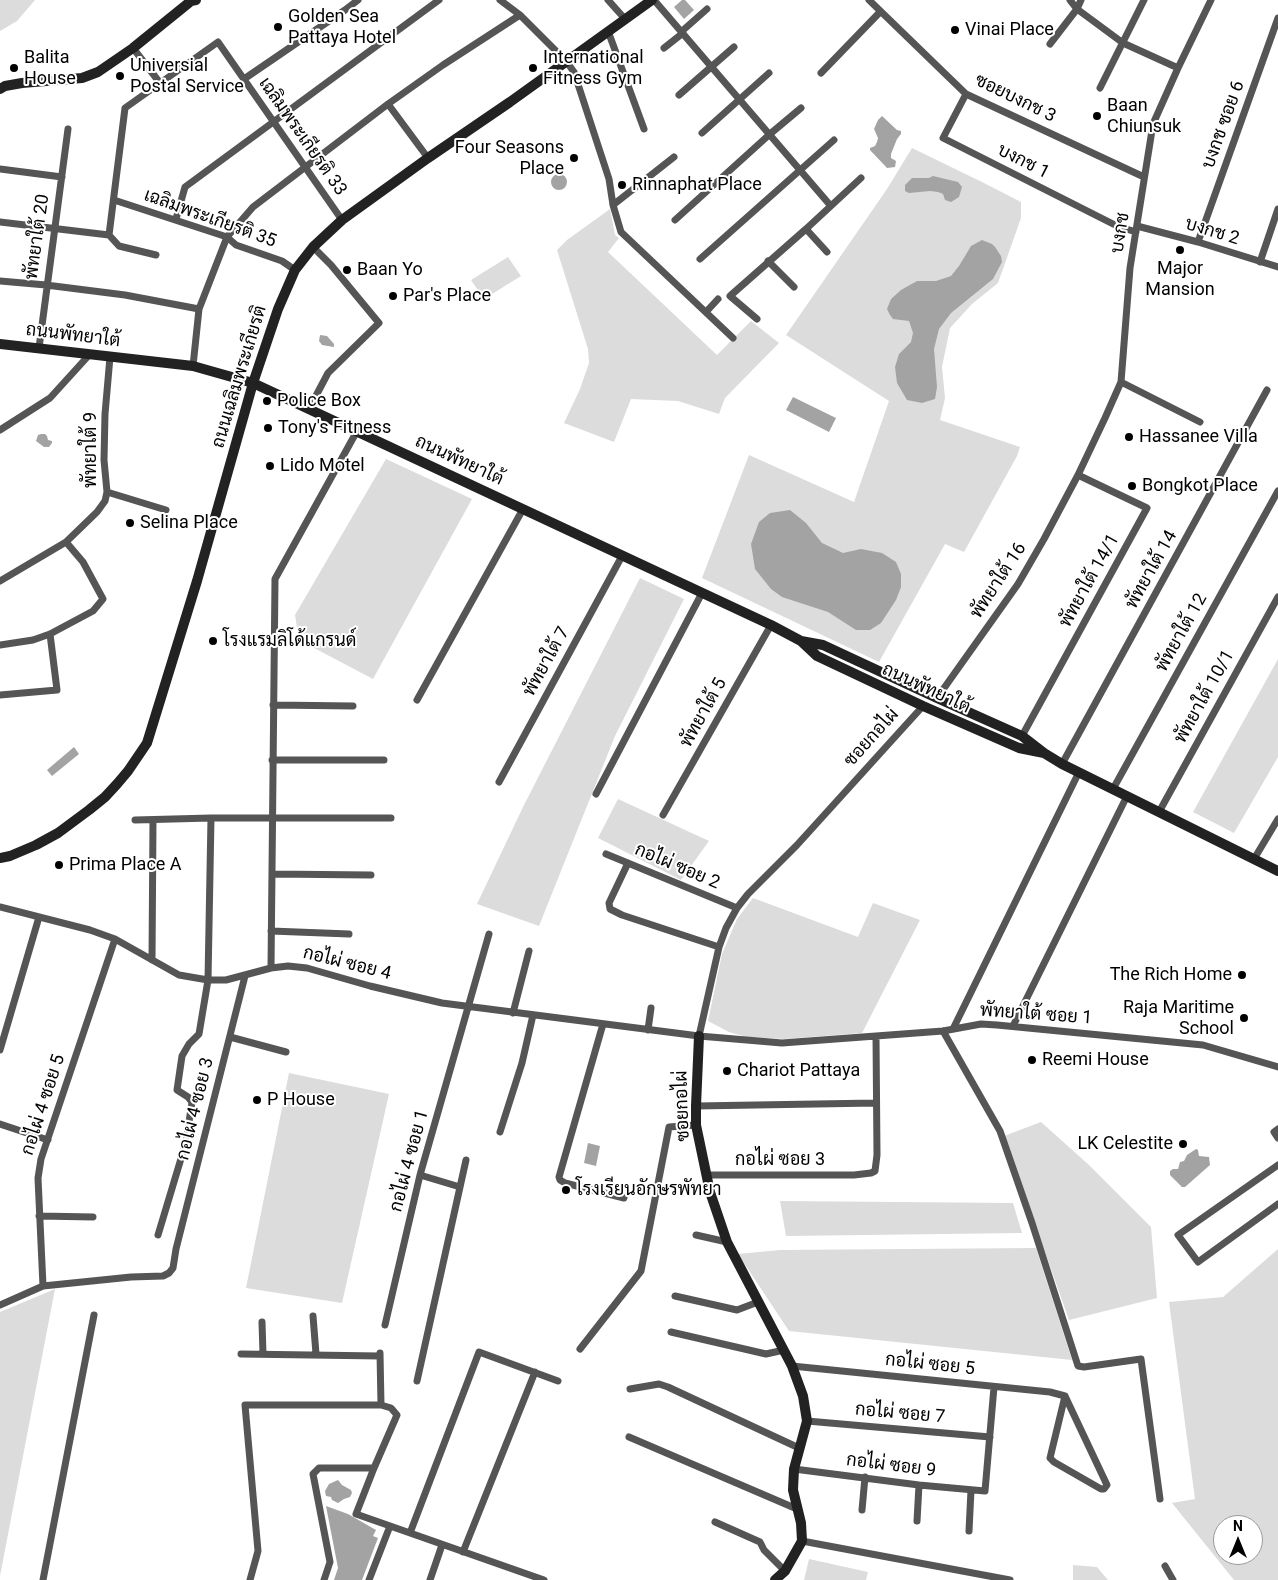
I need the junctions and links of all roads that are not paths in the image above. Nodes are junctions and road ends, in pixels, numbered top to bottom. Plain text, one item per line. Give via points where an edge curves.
1 (192, 0) edge
2 (358, 0) edge
3 (439, 0) edge
4 (500, 0) edge
5 (608, 0) edge
6 (653, 0) edge
7 (868, 0) edge
8 (1070, 0) edge
9 (1081, 0) edge
10 (1144, 0) edge
11 (1211, 0) edge
12 (706, 9) dead end
13 (1077, 9) junction
14 (880, 12) junction
15 (520, 14) junction
16 (1278, 18) edge
17 (625, 19) junction
18 (608, 31) junction
19 (682, 32) junction
20 (1123, 43) junction
21 (1050, 44) dead end
22 (734, 47) dead end
23 (133, 48) junction
24 (664, 48) dead end
25 (566, 61) junction
26 (711, 66) junction
27 (1178, 68) junction
28 (769, 73) dead end
29 (821, 73) dead end
30 (244, 80) junction
31 (160, 83) junction
32 (1100, 88) dead end
33 (0, 89) edge
34 (966, 94) junction
35 (679, 95) dead end
36 (740, 100) junction
37 (388, 104) junction
38 (801, 108) dead end
39 (273, 122) junction
40 (68, 129) dead end
41 (644, 129) dead end
42 (702, 133) dead end
43 (770, 134) junction
44 (834, 140) dead end
45 (674, 157) dead end
46 (428, 158) junction
47 (305, 166) junction
48 (0, 169) edge
49 (801, 171) junction
50 (62, 177) junction
51 (1144, 177) junction
52 (861, 178) dead end
53 (114, 200) junction
54 (830, 204) junction
55 (613, 205) junction
56 (1278, 209) edge
57 (176, 220) junction
58 (342, 220) junction
59 (675, 220) dead end
60 (0, 222) edge
61 (806, 229) junction
62 (1136, 229) junction
63 (54, 230) junction
64 (109, 235) junction
65 (227, 237) junction
66 (1198, 242) junction
67 (313, 248) junction
68 (826, 252) dead end
69 (156, 255) dead end
70 (700, 259) dead end
71 (768, 261) junction
72 (1260, 262) junction
73 (1278, 267) edge
74 (295, 270) junction
75 (0, 281) edge
76 (46, 285) junction
77 (794, 287) dead end
78 (718, 299) dead end
79 (198, 309) junction
80 (706, 312) junction
81 (757, 319) dead end
82 (733, 338) dead end
83 (0, 344) edge
84 (38, 348) junction
85 (90, 354) junction
86 (110, 357) junction
87 (193, 366) junction
88 (1120, 382) junction
89 (253, 383) junction
90 (1267, 390) dead end
91 (309, 409) junction
92 (1200, 422) dead end
93 (0, 430) edge
94 (357, 431) junction
95 (1078, 475) junction
96 (1278, 491) edge
97 (107, 492) junction
98 (523, 509) junction
99 (166, 510) dead end
100 (66, 542) junction
101 (622, 556) junction
102 (0, 581) edge
103 (702, 593) junction
104 (1278, 597) edge
105 (770, 625) junction
106 (50, 634) junction
107 (801, 641) junction
108 (0, 645) edge
109 (0, 695) edge
110 (937, 698) junction
111 (417, 700) dead end
112 (273, 705) junction
113 (353, 706) dead end
114 (923, 706) junction
115 (1022, 736) junction
116 (1044, 753) junction
117 (272, 760) junction
118 (384, 760) dead end
119 (1062, 764) junction
120 (1079, 772) junction
121 (498, 782) dead end
122 (1113, 789) junction
123 (596, 794) dead end
124 (1127, 796) junction
125 (1159, 812) junction
126 (663, 815) dead end
127 (210, 818) junction
128 (273, 818) junction
129 (391, 818) dead end
130 (1278, 819) edge
131 (135, 820) dead end
132 (153, 820) junction
133 (606, 854) dead end
134 (0, 858) edge
135 (1254, 859) junction
136 (628, 863) junction
137 (1278, 871) edge
138 (272, 874) junction
139 (371, 876) dead end
140 (0, 907) edge
141 (736, 908) junction
142 (39, 917) junction
143 (271, 931) junction
144 (349, 934) dead end
145 (489, 934) dead end
146 (115, 939) junction
147 (719, 947) junction
148 (529, 952) dead end
149 (152, 960) junction
150 (271, 968) junction
151 (245, 976) junction
152 (208, 980) junction
153 (468, 1007) junction
154 (651, 1008) dead end
155 (513, 1013) junction
156 (533, 1015) junction
157 (603, 1024) junction
158 (1013, 1026) junction
159 (953, 1029) junction
160 (648, 1030) junction
161 (943, 1031) junction
162 (699, 1036) junction
163 (876, 1036) junction
164 (230, 1037) junction
165 (0, 1050) edge
166 (286, 1052) dead end
167 (1278, 1067) edge
168 (876, 1103) junction
169 (696, 1106) junction
170 (0, 1124) edge
171 (696, 1125) junction
172 (1278, 1129) edge
173 (500, 1132) dead end
174 (1278, 1138) edge
175 (48, 1140) junction
176 (466, 1160) dead end
177 (1278, 1165) edge
178 (420, 1175) junction
179 (706, 1175) junction
180 (460, 1187) junction
181 (624, 1198) dead end
182 (1278, 1204) edge
183 (39, 1216) junction
184 (94, 1217) dead end
185 (158, 1235) dead end
186 (696, 1235) dead end
187 (727, 1242) junction
188 (43, 1286) junction
189 (675, 1296) dead end
190 (758, 1302) junction
191 (0, 1305) edge
192 (94, 1315) dead end
193 (313, 1316) dead end
194 (262, 1322) dead end
195 (385, 1325) dead end
196 (671, 1332) dead end
197 (580, 1348) dead end
198 (784, 1350) junction
199 (241, 1354) dead end
200 (263, 1354) junction
201 (316, 1354) junction
202 (792, 1366) junction
203 (534, 1372) junction
204 (417, 1381) dead end
205 (558, 1381) dead end
206 (994, 1387) junction
207 (630, 1389) dead end
208 (1065, 1396) junction
209 (382, 1405) junction
210 (807, 1421) junction
211 (990, 1436) junction
212 (629, 1437) dead end
213 (799, 1448) junction
214 (374, 1468) junction
215 (794, 1469) junction
216 (865, 1477) junction
217 (919, 1485) junction
218 (971, 1490) junction
219 (1160, 1499) dead end
220 (797, 1509) junction
221 (862, 1510) dead end
222 (917, 1521) dead end
223 (716, 1522) dead end
224 (390, 1526) junction
225 (969, 1531) dead end
226 (410, 1533) junction
227 (802, 1541) junction
228 (442, 1544) junction
229 (463, 1552) junction
230 (1165, 1566) dead end
231 (785, 1570) junction
232 (43, 1580) edge
233 (250, 1580) edge
234 (324, 1580) edge
235 (369, 1580) edge
236 (430, 1580) edge
237 (544, 1580) edge
238 (776, 1580) edge
239 (1010, 1580) edge
240 (1173, 1580) edge

1 - 23 main road
2 - 30 street
3 - 39 street
4 - 15 street
5 - 17 street
6 - 17 main road, ถนนเฉลิมพระเกียรติ
6 - 19 street
7 - 14 street, ซอยบงกช 3
8 - 13 street
9 - 13 street
10 - 20 street
11 - 27 street, บงกช
12 - 19 street
13 - 20 street
13 - 21 street
14 - 29 street
14 - 34 street, ซอยบงกช 3
15 - 25 street
15 - 37 street
16 - 66 street, บงกช ซอย 6
17 - 18 main road, ถนนเฉลิมพระเกียรติ
18 - 25 main road, ถนนเฉลิมพระเกียรติ
18 - 41 street
19 - 24 street
19 - 26 street
20 - 27 street
20 - 32 street
22 - 26 street
23 - 31 street
23 - 33 main road via 98,72 82,78 22,83
25 - 46 main road, ถนนเฉลิมพระเกียรติ
25 - 55 street via 574,72 609,178
26 - 35 street
26 - 36 street
27 - 51 street, บงกช via 1153,124
28 - 36 street
30 - 31 street, เฉลิมพระเกียรติ 33 via 218,42
30 - 39 street, เฉลิมพระเกียรติ 33
31 - 53 street via 125,108
34 - 51 street, ซอยบงกช 3
34 - 62 street, บงกช 1 via 943,138 1117,226
36 - 42 street
36 - 43 street
37 - 46 street
37 - 47 street
38 - 43 street
39 - 47 street, เฉลิมพระเกียรติ 33
39 - 57 street via 185,187
40 - 50 street, พัทยาใต้ 20
43 - 49 street
43 - 59 street
44 - 49 street
45 - 55 street
46 - 58 main road, ถนนเฉลิมพระเกียรติ
47 - 58 street, เฉลิมพระเกียรติ 33
47 - 65 street via 253,207
48 - 50 street
49 - 54 street
49 - 70 street
50 - 63 street, พัทยาใต้ 20
51 - 62 street, บงกช
52 - 54 street
53 - 57 street, เฉลิมพระเกียรติ 35
53 - 64 street
54 - 61 street
55 - 80 street via 621,232
56 - 72 street
57 - 65 street, เฉลิมพระเกียรติ 35
58 - 67 main road, ถนนเฉลิมพระเกียรติ
60 - 63 street
61 - 68 street
61 - 71 street
62 - 66 street, บงกช 2
62 - 88 street, บงกช
63 - 64 street
63 - 76 street, พัทยาใต้ 20
64 - 69 street via 119,246
65 - 74 street, เฉลิมพระเกียรติ 35 via 236,245 282,261
65 - 79 street
66 - 72 street, บงกช 2
67 - 74 main road, ถนนเฉลิมพระเกียรติ
67 - 91 street via 379,323 328,373
71 - 77 street
71 - 81 street via 730,296
72 - 73 street, บงกช 2
74 - 89 main road, ถนนเฉลิมพระเกียรติ
75 - 76 street
76 - 79 street
76 - 84 street, พัทยาใต้ 20
78 - 80 street
79 - 87 street
80 - 82 street
83 - 84 main road, ถนนพัทยาใต้
84 - 85 main road, ถนนพัทยาใต้
85 - 86 main road, ถนนพัทยาใต้
85 - 93 street via 50,398
86 - 87 main road, ถนนพัทยาใต้
86 - 97 street, พัทยาใต้ 9 via 105,414
87 - 89 main road, ถนนพัทยาใต้
88 - 92 street
88 - 95 street, บงกช
89 - 91 main road, ถนนพัทยาใต้
89 - 134 main road, ถนนเฉลิมพระเกียรติ via 147,743 117,784 89,810 36,845
90 - 119 street, พัทยาใต้ 14
91 - 94 main road, ถนนพัทยาใต้
94 - 98 main road, ถนนพัทยาใต้
94 - 112 street via 275,579
95 - 110 street, พัทยาใต้ 16 via 1018,584
95 - 115 street, พัทยาใต้ 14/1 via 1147,508
96 - 122 street, พัทยาใต้ 12
97 - 99 street
97 - 100 street, พัทยาใต้ 9 via 97,512
98 - 101 main road, ถนนพัทยาใต้
98 - 111 street
100 - 102 street, พัทยาใต้ 9
100 - 106 street via 83,562 104,599 93,611
101 - 103 main road, ถนนพัทยาใต้
101 - 121 street, พัทยาใต้ 7
103 - 105 main road, ถนนพัทยาใต้
103 - 123 street
104 - 125 street, พัทยาใต้ 10/1
105 - 107 main road, ถนนพัทยาใต้
105 - 126 street, พัทยาใต้ 5
106 - 108 street
106 - 109 street via 57,690
107 - 110 main road, ถนนพัทยาใต้ via 823,644
107 - 114 main road, ถนนพัทยาใต้ via 817,656
110 - 115 main road, ถนนพัทยาใต้
112 - 113 street
112 - 117 street
114 - 116 main road, ถนนพัทยาใต้ via 1019,748
114 - 141 street, ซอยกอไผ่ via 797,846
115 - 116 main road, ถนนพัทยาใต้
116 - 119 main road, ถนนพัทยาใต้
117 - 118 street
117 - 128 street
119 - 120 main road, ถนนพัทยาใต้
120 - 122 main road, ถนนพัทยาใต้
120 - 159 street
122 - 124 main road, ถนนพัทยาใต้
124 - 125 main road, ถนนพัทยาใต้
124 - 158 street
125 - 135 main road, ถนนพัทยาใต้
127 - 128 street
127 - 132 street
127 - 152 street
128 - 129 street
128 - 138 street
130 - 135 street
131 - 132 street
132 - 149 street
133 - 136 street, กอไผ่ ซอย 2
135 - 137 main road, ถนนพัทยาใต้
136 - 141 street, กอไผ่ ซอย 2
136 - 147 street via 609,903 610,909
138 - 139 street
138 - 143 street
140 - 142 street, กอไผ่ ซอย 4
141 - 147 street, ซอยกอไผ่
142 - 146 street, กอไผ่ ซอย 4
142 - 165 street
143 - 144 street
143 - 150 street
145 - 153 street, กอไผ่ 4 ซอย 1
146 - 149 street, กอไผ่ ซอย 4
146 - 175 street, กอไผ่ 4 ซอย 5
147 - 162 street, ซอยกอไผ่
148 - 155 street
149 - 152 street, กอไผ่ ซอย 4 via 179,975
150 - 151 street, กอไผ่ ซอย 4
150 - 153 street, กอไผ่ ซอย 4 via 307,968 416,997
151 - 152 street, กอไผ่ ซอย 4
151 - 164 street, กอไผ่ 4 ซอย 3
152 - 185 street via 199,1034 182,1056 177,1090 192,1102 188,1134
153 - 155 street, กอไผ่ ซอย 4
153 - 178 street, กอไผ่ 4 ซอย 1
154 - 160 street
155 - 156 street, กอไผ่ ซอย 4
156 - 157 street, กอไผ่ ซอย 4
156 - 173 street
157 - 160 street, กอไผ่ ซอย 4
157 - 181 street via 559,1177 565,1183
158 - 159 street, พัทยาใต้ ซอย 1 via 981,1024
158 - 167 street, พัทยาใต้ ซอย 1 via 1203,1045
159 - 161 street, พัทยาใต้ ซอย 1
160 - 162 street, กอไผ่ ซอย 4
161 - 163 street, พัทยาใต้ ซอย 1
161 - 219 street via 1000,1131 1078,1366 1141,1359
162 - 163 street, พัทยาใต้ ซอย 1 via 782,1043
162 - 169 main road, ซอยกอไผ่
163 - 168 street
164 - 166 street
164 - 188 street, กอไผ่ 4 ซอย 3 via 173,1268 163,1276
168 - 169 street
168 - 179 street, กอไผ่ ซอย 3 via 876,1169 873,1173
169 - 171 main road, ซอยกอไผ่
170 - 175 street
171 - 179 main road, ซอยกอไผ่
171 - 197 street via 670,1127 641,1271
172 - 174 street via 1274,1132
175 - 183 street, กอไผ่ 4 ซอย 5 via 38,1178
176 - 180 street
177 - 182 street via 1178,1235 1198,1262
178 - 180 street
178 - 195 street, กอไผ่ 4 ซอย 1
179 - 187 main road, ซอยกอไผ่
180 - 204 street
183 - 184 street
183 - 188 street, กอไผ่ 4 ซอย 5
186 - 187 street
187 - 190 main road, ซอยกอไผ่
188 - 191 street, กอไผ่ 4 ซอย 3
189 - 190 street via 737,1310
190 - 198 main road, ซอยกอไผ่
192 - 232 street
193 - 201 street
194 - 200 street
196 - 198 street via 766,1354
198 - 202 main road, ซอยกอไผ่
199 - 200 street
200 - 201 street
201 - 209 street via 380,1354
202 - 206 street, กอไผ่ ซอย 5
202 - 210 main road, ซอยกอไผ่ via 803,1396
203 - 205 street
203 - 226 street via 479,1352
203 - 229 street
206 - 208 street, กอไผ่ ซอย 5
206 - 211 street
207 - 213 street via 650,1384 668,1387
208 - 208 street via 1107,1485 1104,1489 1050,1458
209 - 214 street via 391,1408 397,1416
209 - 233 street via 245,1405 258,1551
210 - 211 street, กอไผ่ ซอย 7
210 - 213 main road, ซอยกอไผ่
211 - 218 street, กอไผ่ ซอย 9 via 985,1491
212 - 220 street
213 - 215 main road, ซอยกอไผ่
214 - 224 street via 356,1514
214 - 234 street via 319,1468 313,1474 330,1562
215 - 216 street, กอไผ่ ซอย 9
215 - 220 main road, ซอยกอไผ่ via 793,1490
216 - 217 street, กอไผ่ ซอย 9
216 - 221 street
217 - 218 street, กอไผ่ ซอย 9
217 - 222 street
218 - 225 street
220 - 227 main road, ซอยกอไผ่
223 - 231 street via 760,1542
224 - 226 street
224 - 235 street
226 - 228 street
227 - 231 main road
227 - 239 street
228 - 229 street
228 - 236 street
229 - 237 street
230 - 240 street
231 - 238 main road

